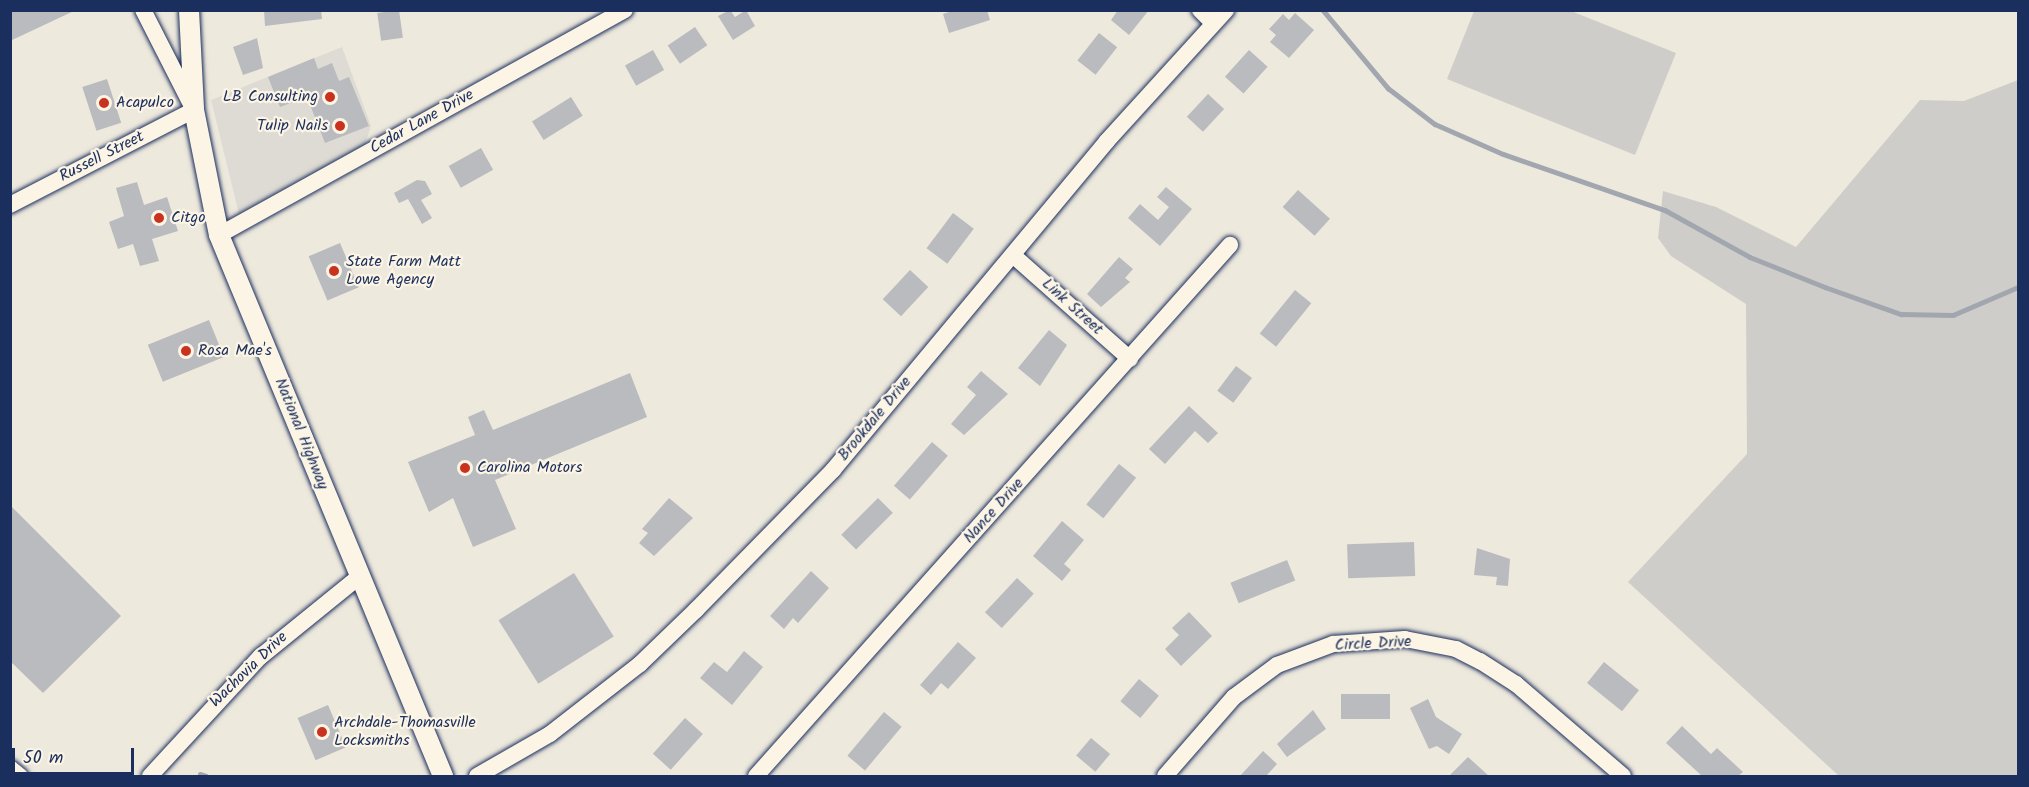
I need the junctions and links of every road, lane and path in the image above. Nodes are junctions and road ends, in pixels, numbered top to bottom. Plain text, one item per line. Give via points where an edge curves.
1 (143, 10) edge
2 (189, 10) edge
3 (625, 10) edge
4 (1200, 10) edge
5 (1226, 10) edge
6 (1213, 23) junction
7 (194, 110) junction
8 (10, 205) edge
9 (219, 235) junction
10 (1230, 245) dead end
11 (1014, 256) junction
12 (1130, 359) junction
13 (360, 576) junction
14 (10, 768) edge
15 (20, 777) edge
16 (150, 777) edge
17 (442, 777) edge
18 (477, 777) edge
19 (756, 777) edge
20 (1165, 777) edge
21 (1623, 777) edge

1 - 7 street
2 - 7 main road, National Highway
3 - 9 street, Cedar Lane Drive
4 - 6 street
5 - 6 street, Brookdale Drive
6 - 11 street, Brookdale Drive
7 - 8 street, Russell Street
7 - 9 main road, National Highway
9 - 13 main road, National Highway
10 - 12 street, Nance Drive
11 - 12 street, Link Street
11 - 18 street, Brookdale Drive via 833,470 680,626 550,734
12 - 19 street, Nance Drive
13 - 16 street, Wachovia Drive via 260,657
13 - 17 main road, National Highway
14 - 15 street
20 - 21 street, Circle Drive via 1234,697 1277,665 1333,645 1405,639 1456,649 1480,661 1516,684

